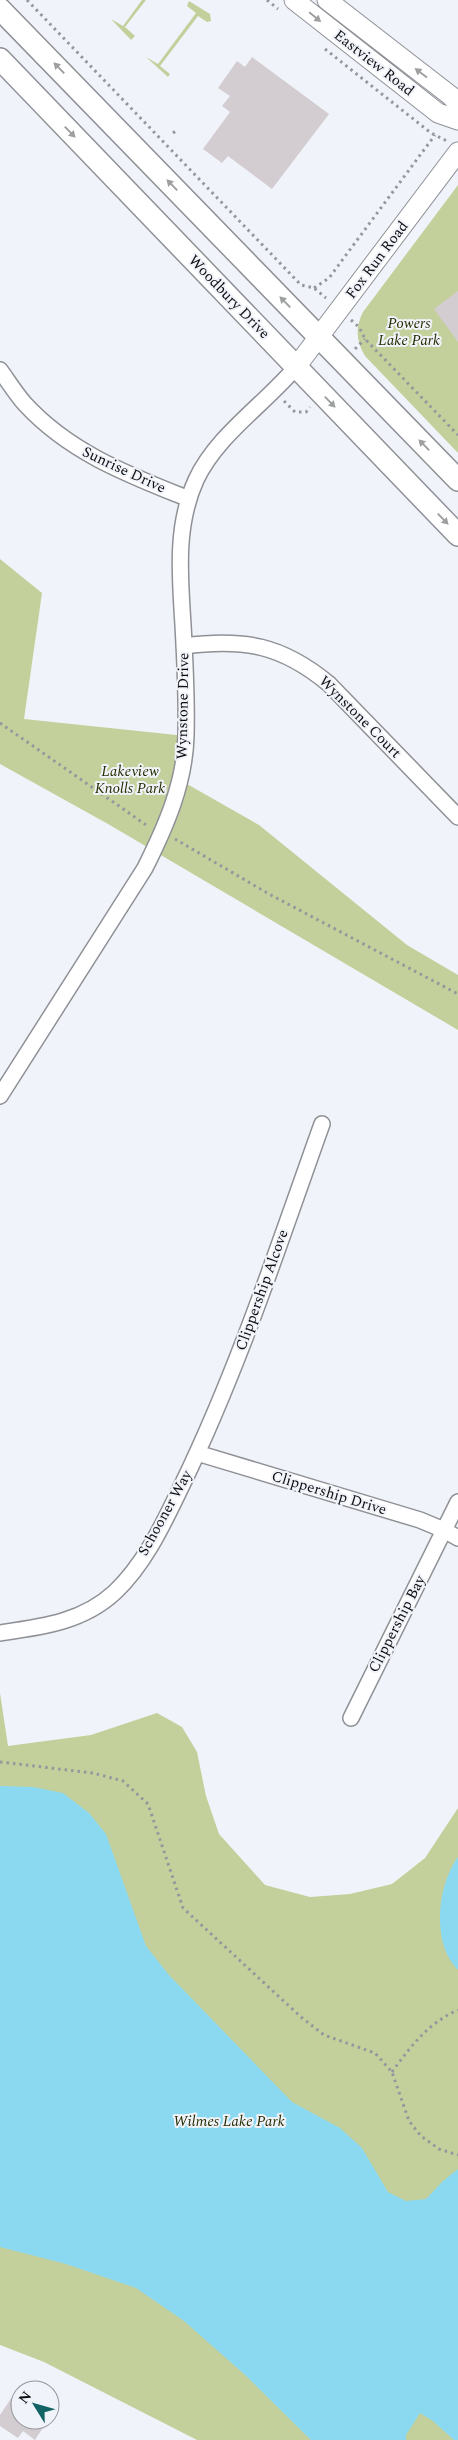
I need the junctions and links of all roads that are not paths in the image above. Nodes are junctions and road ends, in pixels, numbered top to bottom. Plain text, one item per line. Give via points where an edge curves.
1 (294, 0) edge
2 (327, 0) edge
3 (0, 9) edge
4 (0, 59) edge
5 (458, 104) edge
6 (458, 120) edge
7 (458, 152) edge
8 (319, 337) junction
9 (296, 367) junction
10 (0, 370) edge
11 (458, 480) edge
12 (189, 499) junction
13 (458, 534) edge
14 (184, 646) junction
15 (458, 817) edge
16 (0, 1096) edge
17 (322, 1124) dead end
18 (197, 1453) junction
19 (458, 1502) edge
20 (444, 1530) junction
21 (458, 1538) edge
22 (0, 1633) edge
23 (350, 1718) dead end

1 -> 6 street, Eastview Road via 438,113
5 -> 2 street, Eastview Road
8 -> 3 main road
4 -> 9 main road, Woodbury Drive
7 - 8 street, Fox Run Road
8 - 9 street, Fox Run Road
11 -> 8 main road
9 - 12 street, Wynstone Drive via 214,453 197,479
9 -> 13 main road, Woodbury Drive
10 - 12 street, Sunrise Drive via 24,403 51,429 80,450 112,468
12 - 14 street, Wynstone Drive via 181,532 179,568
14 - 15 street, Wynstone Court via 237,643 260,646 286,654 310,668
14 - 16 street, Wynstone Drive via 185,745 174,804 145,868
17 - 18 street, Clippership Alcove via 242,1345
18 - 20 street, Clippership Drive
18 - 22 street, Schooner Way via 154,1540 116,1591 74,1618
19 - 20 street, Clippership Bay
20 - 21 street, Clippership Drive
20 - 23 street, Clippership Bay

